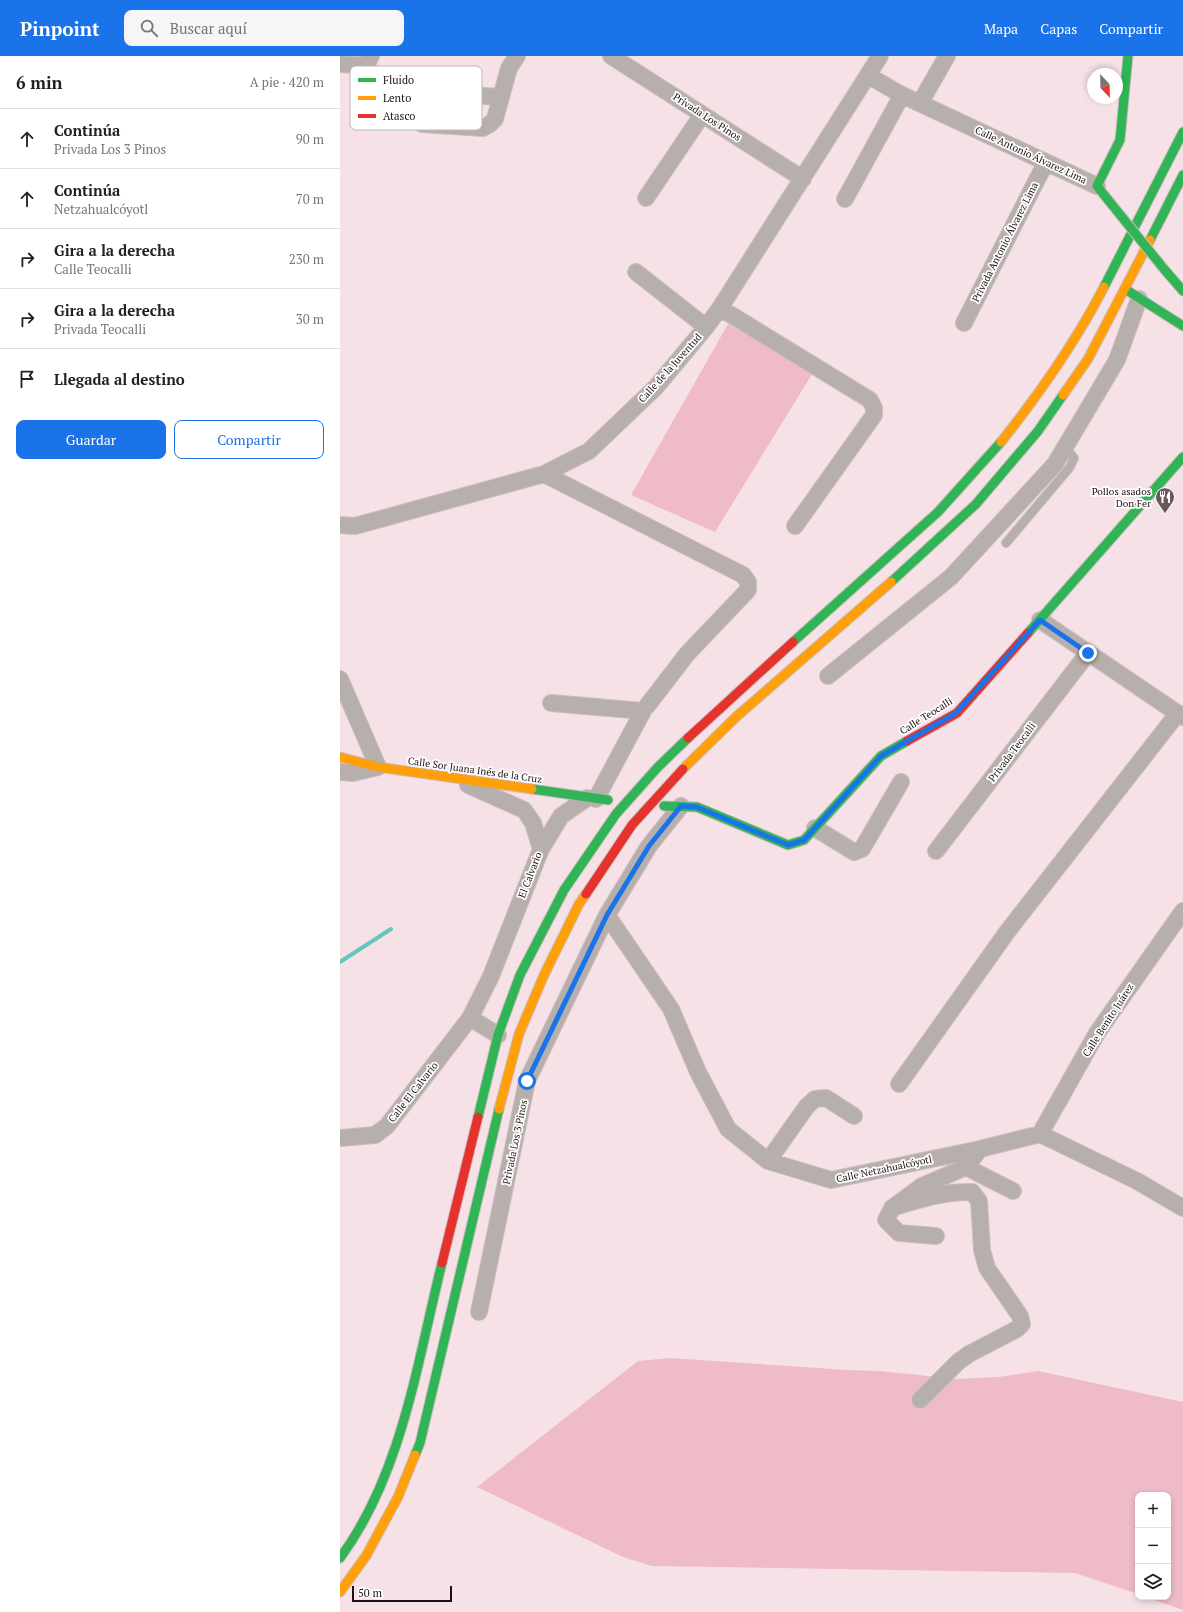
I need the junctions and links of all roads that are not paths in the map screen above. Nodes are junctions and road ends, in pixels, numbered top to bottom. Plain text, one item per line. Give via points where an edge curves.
1 (370, 56) edge
2 (516, 56) edge
3 (611, 56) edge
4 (880, 56) edge
5 (947, 56) edge
6 (1128, 56) edge
7 (340, 64) edge
8 (869, 76) junction
9 (902, 95) junction
10 (482, 96) edge
11 (500, 97) junction
12 (920, 103) junction
13 (702, 115) junction
14 (482, 128) edge
15 (1183, 132) edge
16 (1046, 162) junction
17 (1183, 175) edge
18 (803, 179) junction
19 (1097, 186) junction
20 (646, 198) dead end
21 (845, 199) dead end
22 (636, 272) dead end
23 (1125, 290) junction
24 (1183, 291) edge
25 (1139, 299) junction
26 (720, 308) junction
27 (964, 323) dead end
28 (1183, 326) edge
29 (706, 327) junction
30 (1065, 447) junction
31 (1183, 457) edge
32 (544, 474) junction
33 (340, 526) edge
34 (795, 526) dead end
35 (1006, 543) dead end
36 (1040, 620) junction
37 (1088, 653) junction
38 (828, 676) dead end
39 (340, 679) edge
40 (551, 703) dead end
41 (647, 706) dead end
42 (1180, 715) edge
43 (340, 756) edge
44 (378, 767) junction
45 (340, 772) edge
46 (447, 776) junction
47 (901, 782) dead end
48 (597, 799) junction
49 (664, 806) dead end
50 (681, 806) junction
51 (815, 828) junction
52 (541, 849) junction
53 (936, 851) dead end
54 (1183, 911) edge
55 (607, 915) junction
56 (470, 1018) junction
57 (498, 1035) junction
58 (899, 1084) dead end
59 (854, 1116) dead end
60 (1040, 1134) junction
61 (340, 1138) edge
62 (980, 1150) junction
63 (768, 1161) junction
64 (966, 1167) junction
65 (1013, 1191) dead end
66 (892, 1208) junction
67 (1183, 1208) edge
68 (936, 1236) dead end
69 (479, 1312) dead end
70 (920, 1400) dead end
71 (340, 1558) edge
72 (340, 1592) edge

1 - 7 street via 367,64
2 - 11 street via 509,68
3 - 13 street, Privada Los Pinos
4 - 8 street, Calle de la Juventud
5 - 12 street
6 - 19 main road via 1120,140
8 - 9 street, Calle Antonio Álvarez Lima
8 - 18 street, Calle de la Juventud
9 - 12 street, Calle Antonio Álvarez Lima
9 - 21 street
10 - 11 street
11 - 14 street via 495,119
12 - 16 street, Calle Antonio Álvarez Lima
13 - 18 street, Privada Los Pinos
13 - 20 street
15 - 57 main road via 1088,318 1038,395 995,450 938,512 719,708 663,761 616,814 564,890 520,974
16 - 19 street, Calle Antonio Álvarez Lima
16 - 27 street, Privada Antonio Álvarez Lima
17 - 23 main road
18 - 26 street, Calle de la Juventud
19 - 24 main road, Calle Antonio Álvarez Lima, bridge
22 - 29 street
23 - 25 main road
23 - 72 main road via 1088,359 1038,431 976,504 736,717 670,782 632,825 579,904 544,975 519,1034 496,1119 420,1443 398,1497 366,1556
25 - 28 main road
25 - 30 street via 1117,360
26 - 29 street, Calle de la Juventud
26 - 34 street via 870,400 874,408 874,415
29 - 32 street, Calle de la Juventud via 656,387 589,451
30 - 35 lane via 1074,458 1070,467
30 - 38 street via 1055,464 951,577
31 - 36 main road, Calle Teocalli
32 - 33 street, Calle de la Juventud via 355,526
32 - 41 street via 743,575 748,582 748,590 687,654
36 - 37 street
36 - 51 main road, Calle Teocalli via 956,713 881,756
37 - 42 street
37 - 53 street, Privada Teocalli
39 - 44 street
40 - 48 street via 643,711
42 - 58 street via 1007,932
43 - 44 main road, Calle Sor Juana Inés de la Cruz
44 - 45 street via 353,773
44 - 46 main road, Calle Sor Juana Inés de la Cruz
46 - 48 main road, Calle Sor Juana Inés de la Cruz
46 - 52 street, El Calvario via 524,810 533,823
47 - 51 street via 862,849 854,852
48 - 52 street via 561,816
49 - 50 main road, Calle Teocalli
50 - 51 main road, Calle Teocalli via 697,807 788,845 804,840
50 - 55 street, Privada Los 3 Pinos via 649,846
52 - 56 street, El Calvario via 491,976
54 - 60 street, Calle Benito Juárez via 1098,1033
55 - 63 street, Calle Netzahualcóyotl via 671,1009 698,1072 728,1129
55 - 69 street, Privada Los 3 Pinos via 527,1081
56 - 57 street
56 - 61 street, Calle El Calvario via 387,1126 375,1135
57 - 71 main road via 406,1415 379,1489 351,1543
59 - 63 street via 826,1098 815,1098
60 - 62 street, Calle Netzahualcóyotl
60 - 67 street via 1137,1181
62 - 63 street, Calle Netzahualcóyotl via 831,1180
62 - 64 street
64 - 65 street
64 - 66 street via 922,1186
66 - 68 street via 886,1220 899,1233
66 - 70 street via 953,1193 972,1192 979,1201 982,1250 987,1268 1020,1316 1022,1324 958,1362

